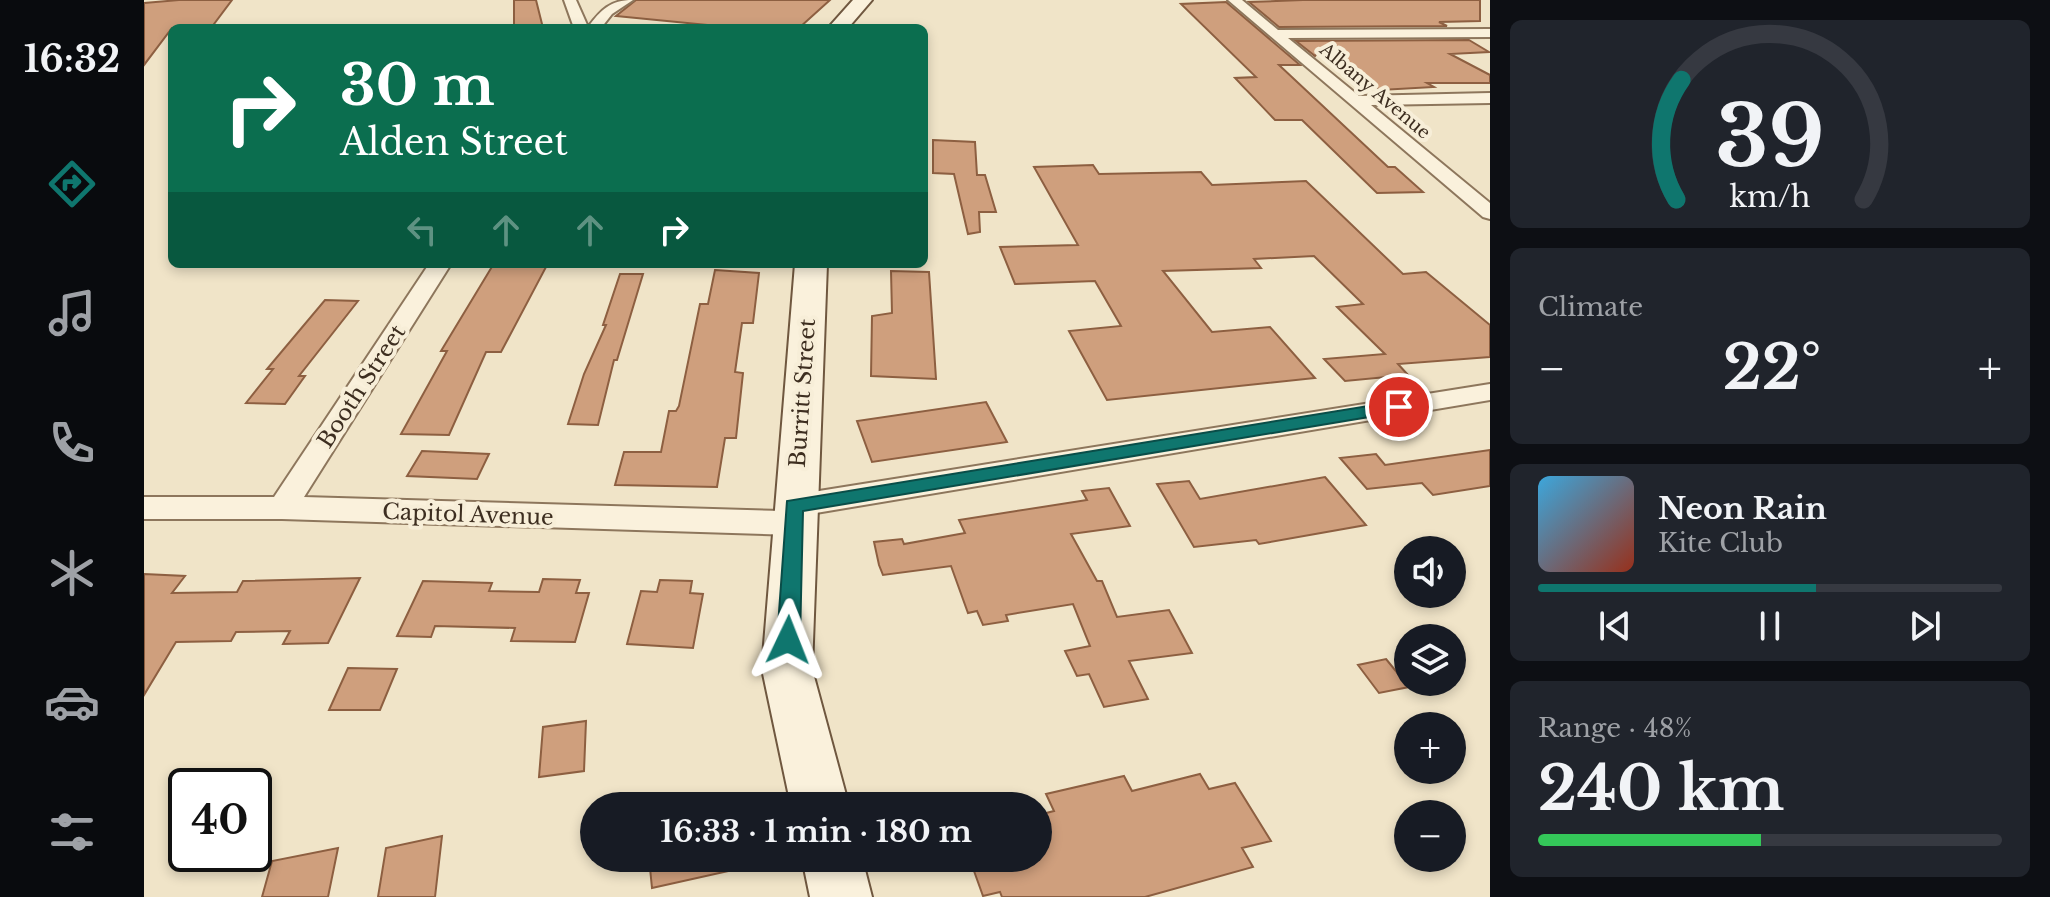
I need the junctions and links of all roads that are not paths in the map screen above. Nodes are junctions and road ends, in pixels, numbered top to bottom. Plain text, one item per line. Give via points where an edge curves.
1 (570, 0) edge
2 (627, 0) edge
3 (863, 0) edge
4 (1234, 0) edge
5 (579, 24) edge
6 (597, 24) edge
7 (842, 24) edge
8 (1490, 33) edge
9 (1276, 34) junction
10 (1490, 98) edge
11 (1355, 101) junction
12 (1490, 213) edge
13 (437, 268) edge
14 (811, 268) edge
15 (1490, 392) edge
16 (144, 508) edge
17 (282, 508) junction
18 (793, 515) junction
19 (817, 792) edge
20 (835, 872) edge
21 (841, 897) edge

1 - 5 street
2 - 6 street
3 - 7 street
4 - 9 street, Albany Avenue
8 - 9 street
9 - 11 street, Albany Avenue
10 - 11 street
11 - 12 street, Albany Avenue
13 - 17 street, Booth Street
14 - 18 street, Burritt Street
15 - 18 street, Capitol Avenue
16 - 17 street, Capitol Avenue
17 - 18 street, Capitol Avenue
18 - 19 street, Burritt Street via 787,669
20 - 21 street

